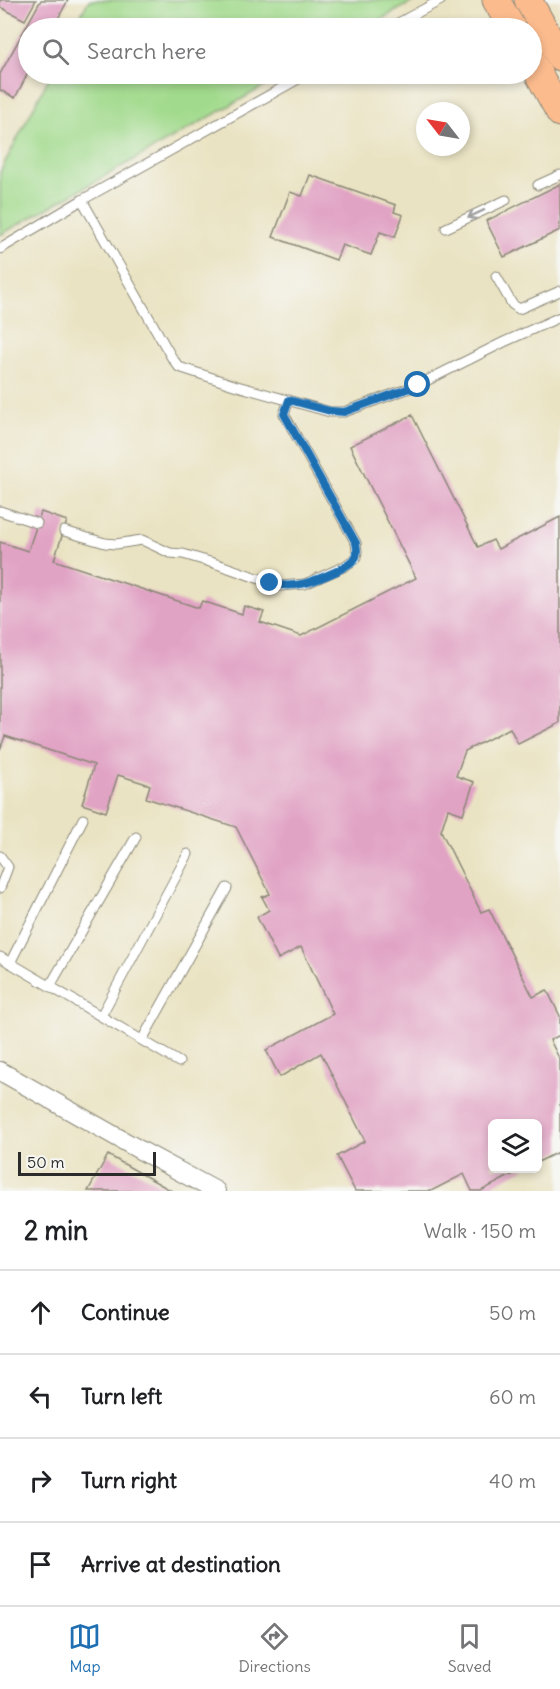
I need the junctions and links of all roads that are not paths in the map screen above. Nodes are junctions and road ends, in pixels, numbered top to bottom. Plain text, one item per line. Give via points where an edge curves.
1 (441, 0) edge
2 (496, 0) edge
3 (528, 0) edge
4 (408, 18) edge
5 (506, 18) edge
6 (538, 18) edge
7 (542, 25) edge
8 (560, 57) edge
9 (542, 81) edge
10 (289, 84) edge
11 (560, 113) edge
12 (560, 175) edge
13 (538, 185) dead end
14 (82, 200) junction
15 (506, 200) dead end
16 (446, 228) dead end
17 (0, 249) edge
18 (496, 276) dead end
19 (560, 291) edge
20 (560, 317) edge
21 (289, 400) junction
22 (0, 511) edge
23 (38, 523) dead end
24 (64, 531) dead end
25 (83, 819) dead end
26 (136, 837) dead end
27 (188, 854) dead end
28 (0, 856) edge
29 (0, 888) edge
30 (227, 888) dead end
31 (0, 957) edge
32 (10, 963) junction
33 (50, 986) junction
34 (101, 1016) junction
35 (142, 1040) junction
36 (179, 1062) dead end
37 (0, 1071) edge
38 (216, 1191) edge

1 - 4 lane
2 - 5 main road
3 - 6 main road
7 - 8 main road
9 - 11 main road
10 - 14 lane
12 - 13 lane
14 - 17 lane
14 - 21 lane via 175,363
15 -> 16 lane
18 - 19 lane via 519,309
20 - 21 lane via 418,385 350,411 330,411
21 - 24 lane via 284,414 356,543 356,558 345,566 305,584 280,586 220,564 170,553 142,540 105,543
22 - 23 lane
25 - 32 lane
26 - 33 lane
27 - 34 lane
28 - 29 lane via 8,867
30 - 35 lane
31 - 32 lane
32 - 33 lane
33 - 34 lane
34 - 35 lane
35 - 36 lane
37 - 38 street

